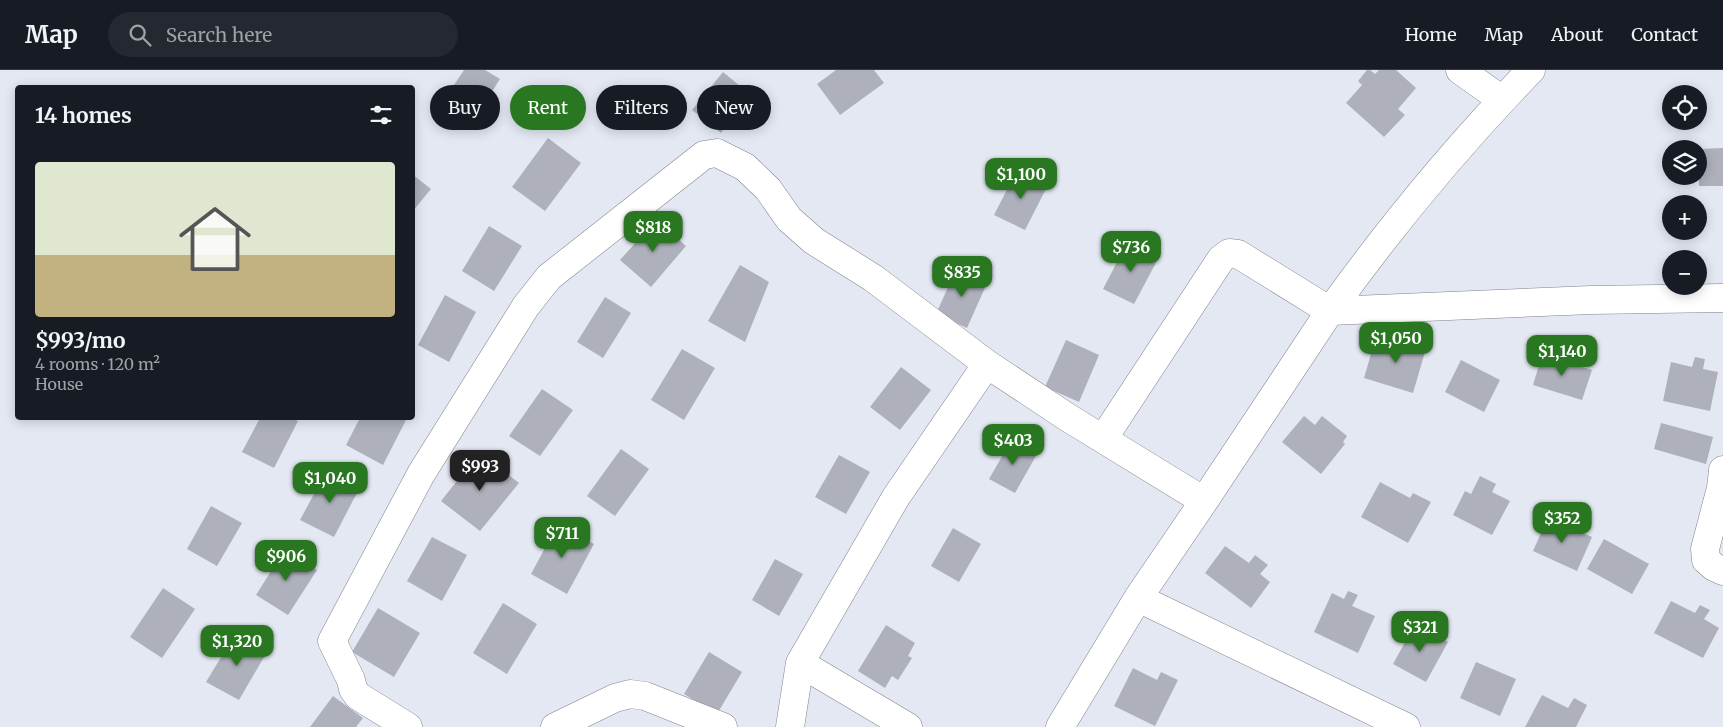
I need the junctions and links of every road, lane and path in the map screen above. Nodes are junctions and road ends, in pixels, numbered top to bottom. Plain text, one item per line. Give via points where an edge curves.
1 (1460, 70) edge
2 (1531, 70) edge
3 (1502, 100) junction
4 (1723, 298) edge
5 (1330, 311) junction
6 (987, 364) junction
7 (1103, 439) junction
8 (1723, 470) edge
9 (1204, 502) junction
10 (1723, 571) edge
11 (1138, 598) junction
12 (800, 663) junction
13 (408, 727) edge
14 (555, 727) edge
15 (723, 727) edge
16 (790, 727) edge
17 (908, 727) edge
18 (1060, 727) edge
19 (1406, 727) edge

1 - 3 street
2 - 3 street
3 - 5 street via 1400,218
4 - 5 street
5 - 7 street via 1251,261 1229,253 1221,259
5 - 9 street
6 - 7 street
6 - 12 street via 896,497
6 - 13 street via 873,278 814,241 789,219 768,189 744,167 717,153 704,155 538,290 421,474 332,641 358,696
7 - 9 street
8 - 10 street via 1705,549 1706,560
9 - 11 street
11 - 18 street
11 - 19 street
12 - 16 street
12 - 17 street
14 - 15 street via 630,694 645,696

